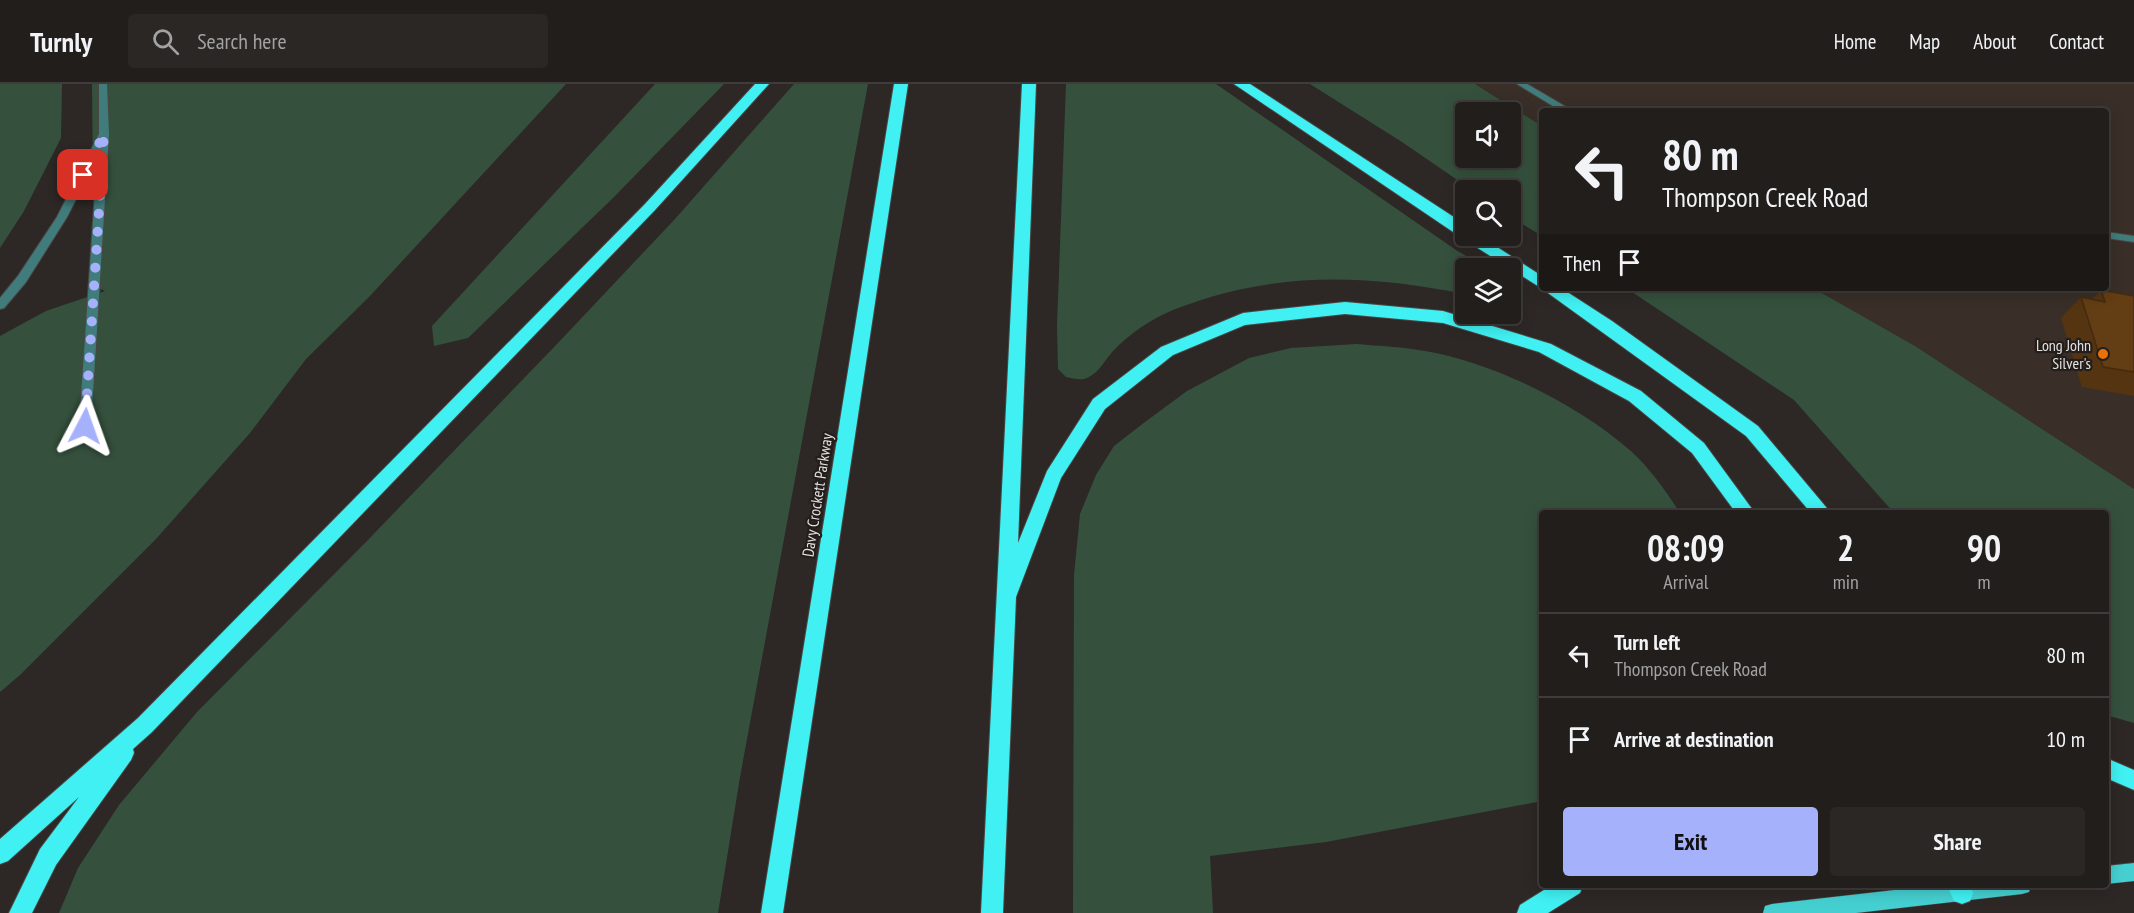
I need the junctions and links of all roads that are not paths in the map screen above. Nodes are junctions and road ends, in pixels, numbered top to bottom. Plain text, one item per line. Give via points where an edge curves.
1 (103, 84) edge
2 (762, 84) edge
3 (901, 84) edge
4 (1029, 84) edge
5 (1241, 84) edge
6 (1521, 84) edge
7 (1563, 108) edge
8 (104, 134) junction
9 (1455, 225) edge
10 (2109, 235) edge
11 (2134, 239) edge
12 (1485, 246) edge
13 (1539, 281) edge
14 (1554, 291) edge
15 (0, 305) edge
16 (85, 426) dead end
17 (1744, 510) edge
18 (1819, 510) edge
19 (1005, 600) junction
20 (144, 725) junction
21 (2109, 769) edge
22 (2134, 780) edge
23 (0, 853) edge
24 (2134, 872) edge
25 (2109, 875) edge
26 (1567, 888) edge
27 (1976, 888) edge
28 (1960, 889) edge
29 (20, 913) edge
30 (772, 913) edge
31 (992, 913) edge
32 (1528, 913) edge
33 (1772, 913) edge

1 - 8 street
2 - 20 highway via 650,207
3 - 30 highway, Davy Crockett Parkway
4 - 19 highway
5 - 9 highway
6 - 7 street
8 - 15 street via 62,217 22,279
8 - 16 street
10 - 11 street
12 - 13 highway
14 - 18 highway via 1752,431
17 - 19 highway via 1698,448 1635,396 1545,348 1443,317 1345,308 1243,319 1167,351 1099,404 1053,476
19 - 31 highway
20 - 23 highway
20 - 29 highway via 48,857
21 - 22 highway
24 - 25 main road
26 - 32 highway
27 - 28 main road
28 - 33 main road

